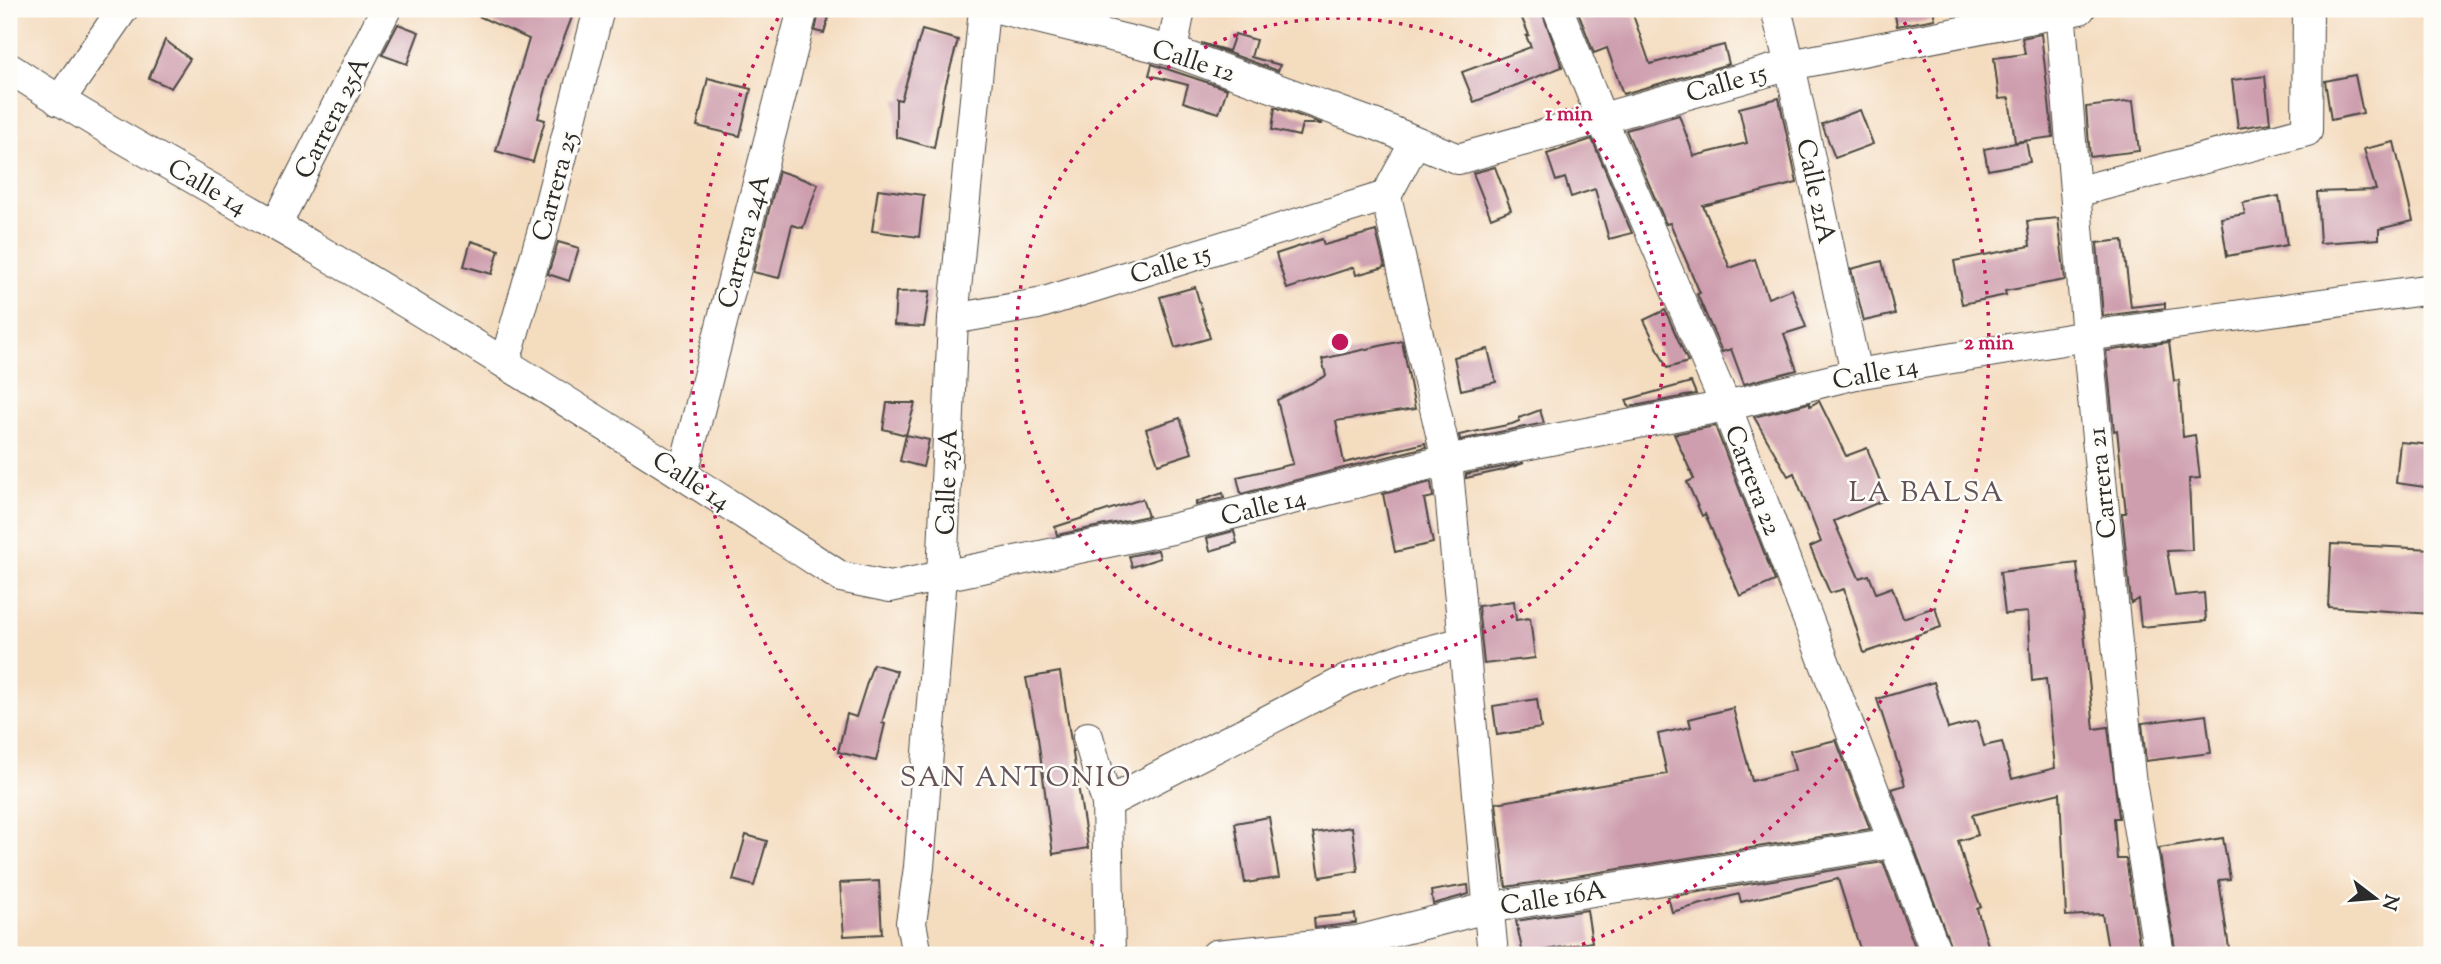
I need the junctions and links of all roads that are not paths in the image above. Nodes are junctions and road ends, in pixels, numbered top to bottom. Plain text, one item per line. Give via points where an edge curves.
1 (122, 9) edge
2 (386, 9) edge
3 (599, 9) edge
4 (803, 9) edge
5 (984, 9) edge
6 (1001, 9) edge
7 (1180, 9) edge
8 (1558, 9) edge
9 (1776, 9) edge
10 (2308, 9) edge
11 (2066, 10) edge
12 (1172, 51) junction
13 (1790, 65) junction
14 (9, 68) edge
15 (59, 101) junction
16 (1601, 117) junction
17 (1382, 127) joint
18 (1415, 142) junction
19 (2076, 192) junction
20 (1386, 196) junction
21 (276, 225) junction
22 (2432, 289) edge
23 (953, 319) junction
24 (2087, 336) junction
25 (505, 362) junction
26 (1856, 374) junction
27 (1726, 406) junction
28 (1447, 460) junction
29 (682, 473) junction
30 (942, 576) junction
31 (1464, 642) junction
32 (1088, 737) dead end
33 (1107, 803) junction
34 (1892, 843) junction
35 (1487, 908) junction
36 (1358, 948) edge
37 (917, 955) edge
38 (1110, 955) edge
39 (1216, 955) edge
40 (1493, 955) edge
41 (1937, 955) edge
42 (2159, 955) edge

1 - 15 street
2 - 21 street, Carrera 25A
3 - 25 street, Carrera 25
4 - 29 street, Carrera 24A
5 - 23 street, Calle 25A
6 - 12 street, Calle 12
7 - 12 street
8 - 16 street, Carrera 22
9 - 13 street, Calle 21A
10 - 19 street via 2307,131
11 - 13 street, Calle 15
11 - 19 street, Carrera 21
12 - 17 street, Calle 12
13 - 16 street, Calle 15
13 - 26 street, Calle 21A
14 - 15 street, Calle 14
15 - 21 street, Calle 14
16 - 18 street, Calle 15 via 1458,159
16 - 27 street, Carrera 22
17 - 18 street, Calle 15
18 - 20 street
19 - 24 street, Carrera 21
20 - 23 street, Calle 15 via 1038,304
20 - 28 street
21 - 25 street, Calle 14
22 - 24 street, Calle 14
23 - 30 street, Calle 25A
24 - 26 street, Calle 14
24 - 42 street, Carrera 21 via 2130,776
25 - 29 street, Calle 14
26 - 27 street, Calle 14
27 - 28 street, Calle 14
27 - 34 street, Carrera 22
28 - 30 street, Calle 14 via 1172,529
28 - 31 street
29 - 30 street, Calle 14 via 841,577 890,587
30 - 37 street, Calle 25A via 911,923
31 - 33 street via 1350,678
31 - 35 street
32 - 33 street
33 - 38 street
34 - 35 street, Calle 16A
34 - 41 street, Carrera 22
35 - 36 street, Calle 16A
35 - 40 street
36 - 39 street, Calle 16A

